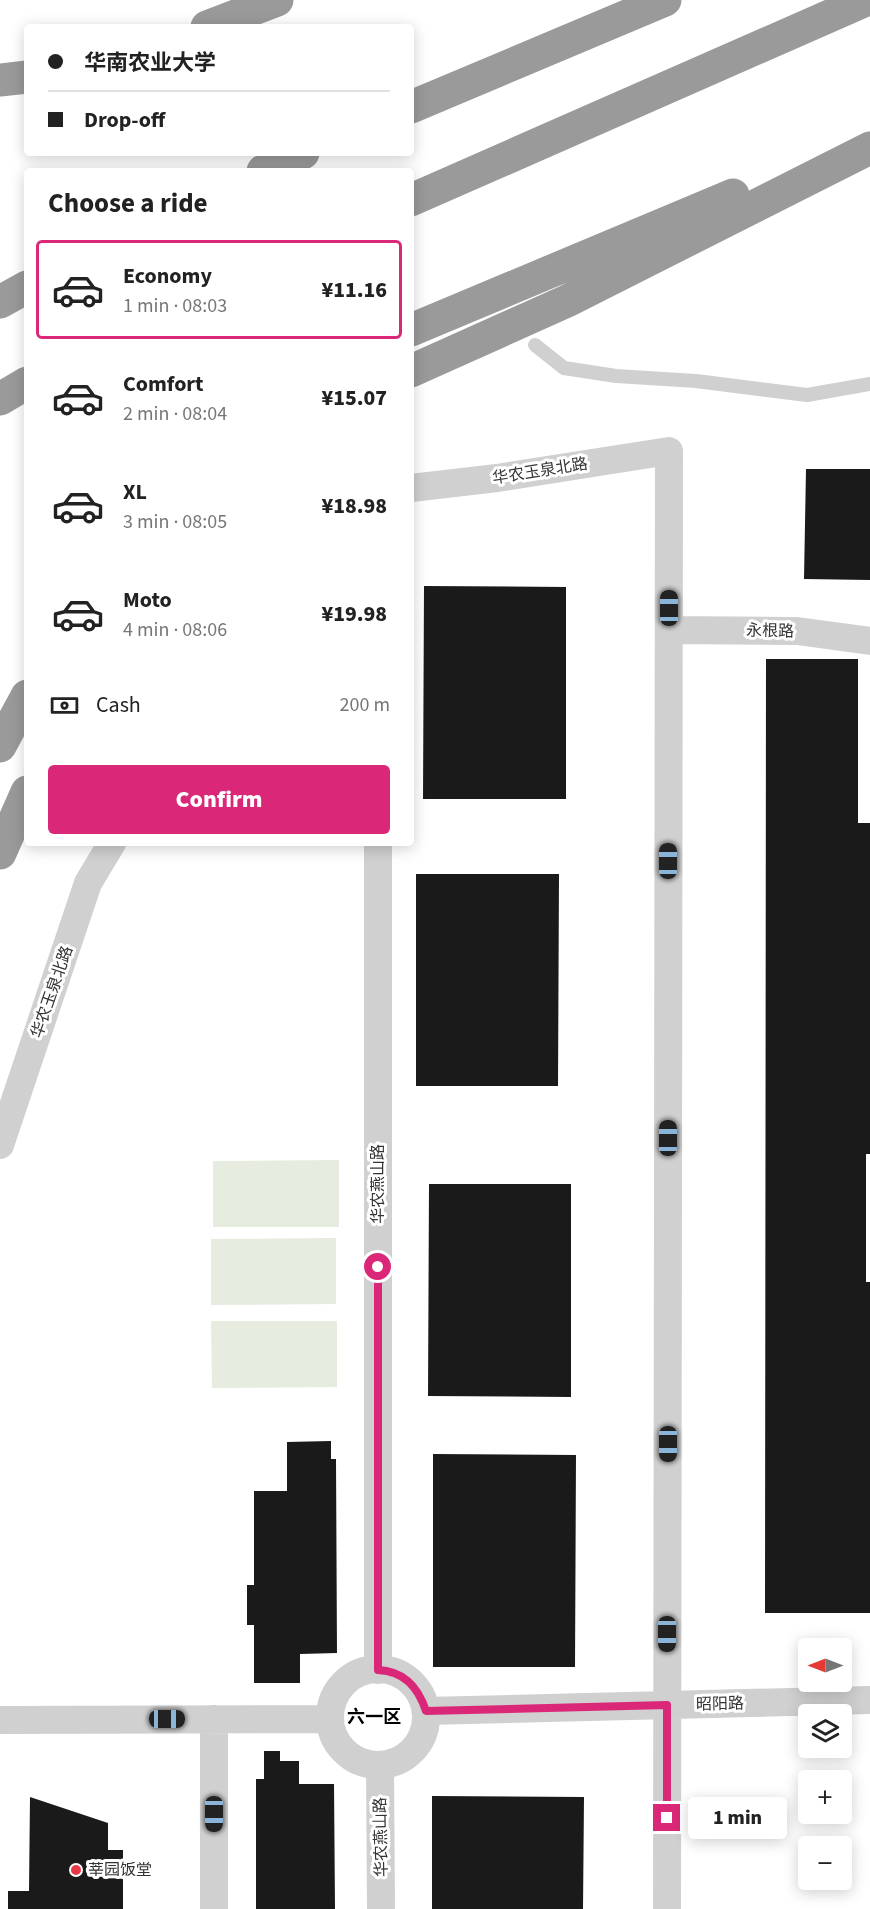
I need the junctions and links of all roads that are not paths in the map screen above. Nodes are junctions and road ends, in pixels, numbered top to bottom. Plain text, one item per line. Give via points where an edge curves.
1 (277, 0) edge
2 (627, 0) edge
3 (665, 0) edge
4 (866, 0) edge
5 (870, 23) edge
6 (215, 24) edge
7 (24, 77) edge
8 (0, 80) edge
9 (638, 101) junction
10 (419, 104) edge
11 (870, 138) edge
12 (870, 148) edge
13 (296, 156) edge
14 (270, 168) edge
15 (414, 199) edge
16 (24, 289) edge
17 (0, 302) edge
18 (414, 329) edge
19 (535, 345) dead end
20 (414, 370) edge
21 (870, 384) edge
22 (24, 385) edge
23 (0, 399) edge
24 (414, 488) edge
25 (669, 630) junction
26 (870, 641) edge
27 (24, 702) edge
28 (0, 746) edge
29 (24, 799) edge
30 (110, 846) edge
31 (378, 846) edge
32 (0, 853) edge
33 (0, 1146) edge
34 (378, 1670) junction
35 (870, 1700) edge
36 (667, 1705) junction
37 (426, 1711) junction
38 (214, 1719) junction
39 (330, 1719) junction
40 (0, 1720) edge
41 (380, 1765) junction
42 (214, 1909) edge
43 (381, 1909) edge
44 (667, 1909) edge

1 - 6 highway
2 - 10 highway
3 - 10 highway
4 - 9 highway
5 - 9 highway
7 - 8 highway
9 - 15 highway
11 - 18 highway
12 - 20 highway via 567,301
13 - 14 highway
16 - 17 highway
19 - 21 lane via 564,368 616,376 807,395
22 - 23 highway
24 - 25 street, 华农玉泉北路 via 669,451
25 - 26 street, 永根路 via 797,631
25 - 36 street
27 - 28 highway
29 - 32 highway
30 - 33 street, 华农玉泉北路 via 88,883
31 - 34 street, 华农燕山路
34 - 37 street via 401,1674 412,1683
34 - 39 street via 346,1681 337,1692
35 - 36 street, 昭阳路
36 - 37 street, 昭阳路
36 - 44 street
37 - 41 street via 425,1727 409,1754
38 - 39 street
38 - 40 street
38 - 42 street
39 - 41 street via 340,1747 365,1764
41 - 43 street, 华农燕山路

